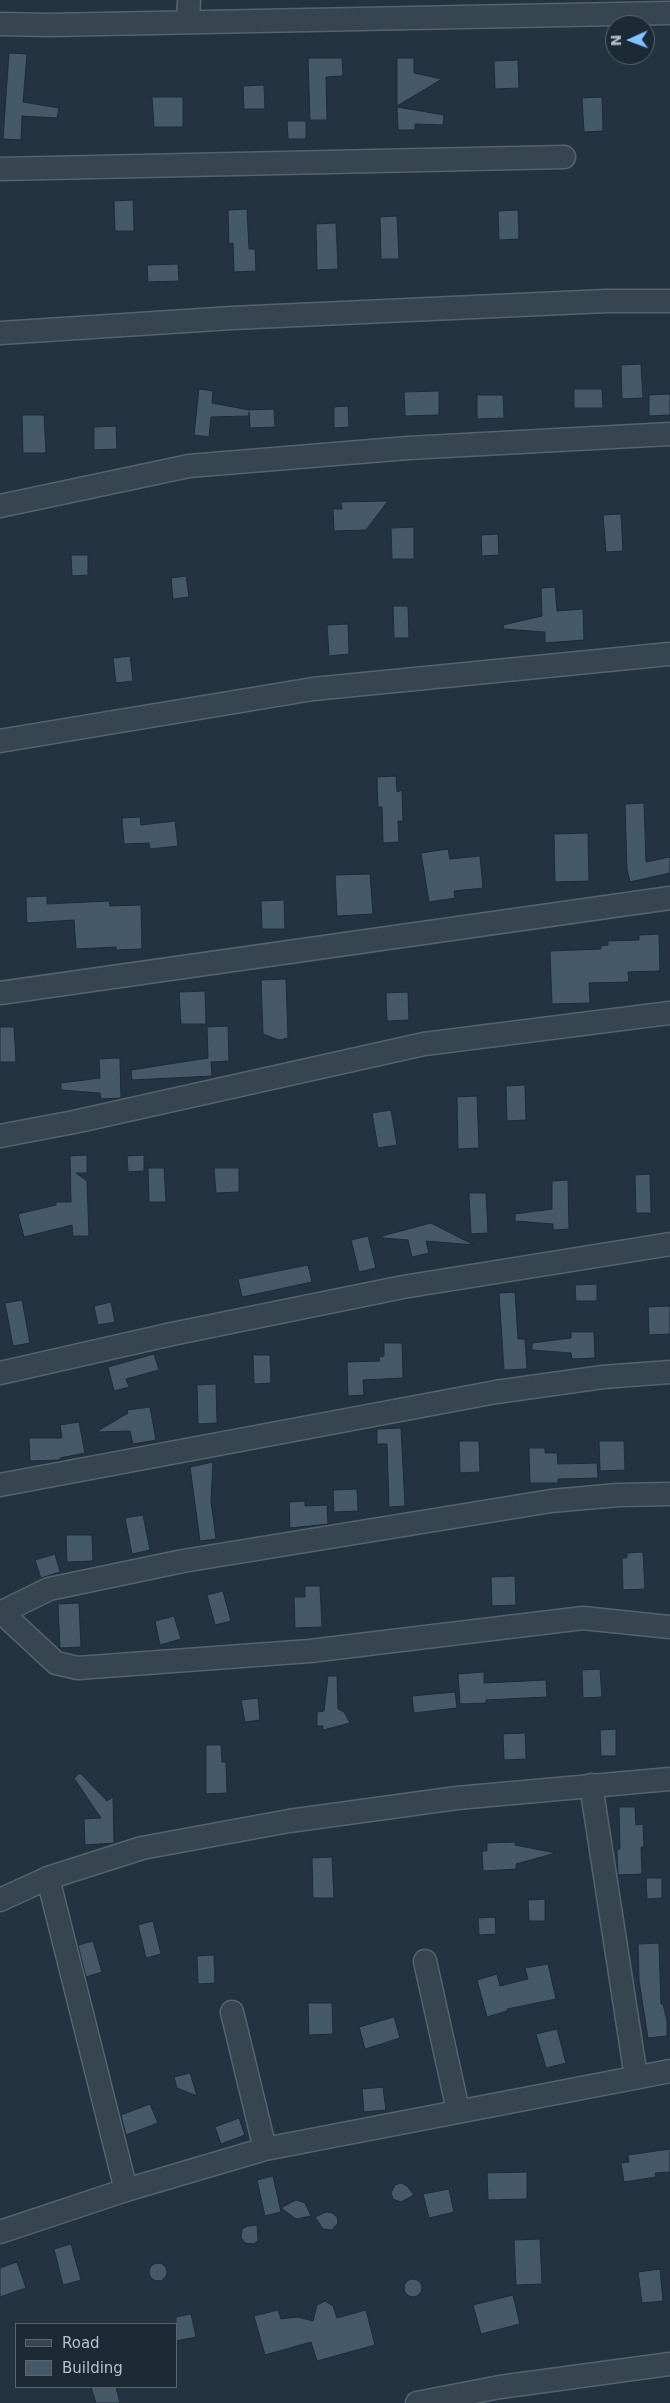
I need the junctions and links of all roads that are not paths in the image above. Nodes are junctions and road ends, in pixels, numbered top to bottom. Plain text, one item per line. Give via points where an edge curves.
1 (464, 8) edge
2 (188, 11) edge
3 (670, 13) edge
4 (0, 24) edge
5 (564, 157) dead end
6 (0, 169) edge
7 (670, 301) edge
8 (0, 333) edge
9 (670, 434) edge
10 (0, 506) edge
11 (670, 654) edge
12 (0, 741) edge
13 (670, 898) edge
14 (0, 993) edge
15 (670, 1013) edge
16 (0, 1136) edge
17 (670, 1244) edge
18 (670, 1372) edge
19 (0, 1373) edge
20 (0, 1485) edge
21 (670, 1494) edge
22 (1, 1613) edge
23 (670, 1627) edge
24 (670, 1779) edge
25 (590, 1785) junction
26 (48, 1878) junction
27 (0, 1900) edge
28 (425, 1961) dead end
29 (232, 2012) dead end
30 (670, 2072) edge
31 (636, 2077) junction
32 (458, 2110) junction
33 (265, 2149) junction
34 (126, 2190) junction
35 (0, 2232) edge
36 (670, 2364) edge
37 (417, 2403) edge

1 - 2 street
1 - 3 street
2 - 4 street via 49,25
5 - 6 street
7 - 8 street via 606,301 242,318
9 - 10 street via 408,448 189,466
11 - 12 street via 313,689
13 - 14 street
15 - 16 street via 424,1044
17 - 19 street via 403,1287
18 - 20 street via 496,1392
21 - 22 street via 551,1501 183,1561 49,1589
22 - 23 street via 56,1663 78,1668 310,1651 583,1618
24 - 25 street
25 - 26 street via 457,1798 289,1821 142,1848
25 - 31 street
26 - 27 street
26 - 34 street
28 - 32 street
29 - 33 street
30 - 31 street
31 - 32 street
32 - 33 street
33 - 34 street
34 - 35 street
36 - 37 street via 500,2387

